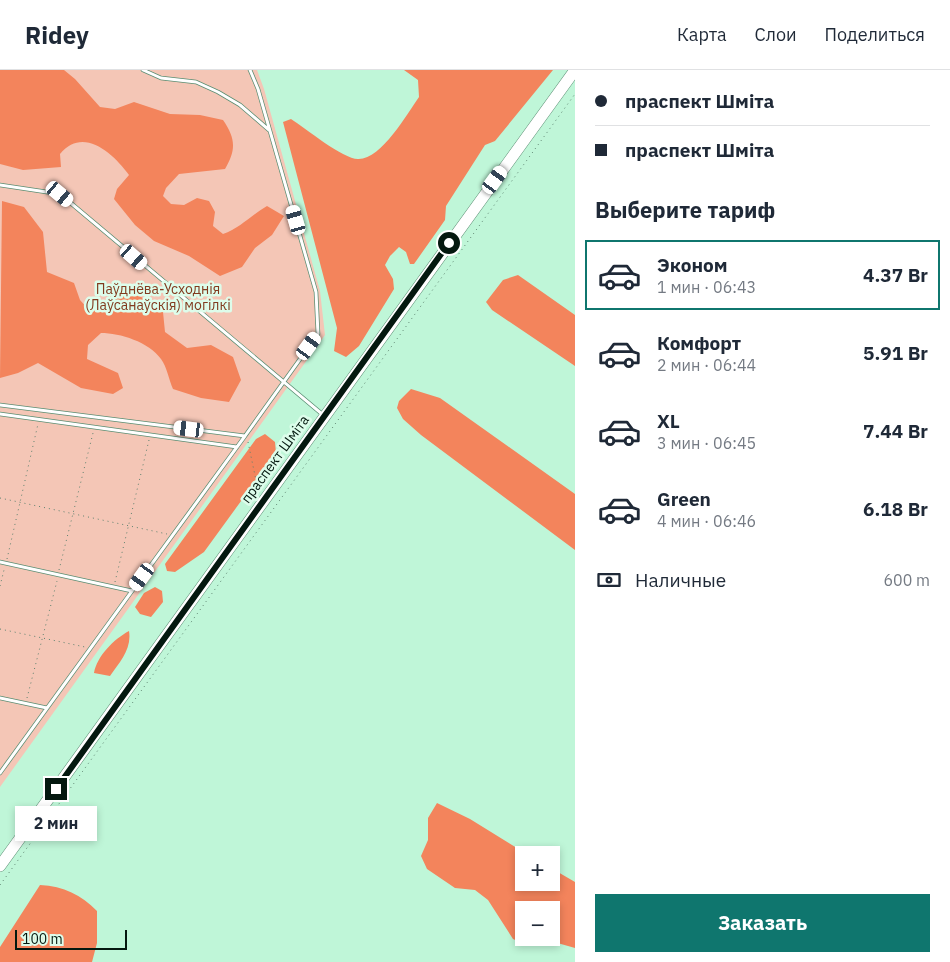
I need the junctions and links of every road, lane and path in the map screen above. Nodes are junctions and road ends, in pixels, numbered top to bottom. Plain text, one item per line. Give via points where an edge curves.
1 (143, 70) edge
2 (250, 70) edge
3 (575, 70) edge
4 (575, 94) edge
5 (270, 130) junction
6 (0, 185) edge
7 (283, 383) junction
8 (0, 405) edge
9 (0, 414) edge
10 (324, 416) junction
11 (39, 420) junction
12 (94, 428) junction
13 (150, 435) junction
14 (245, 436) junction
15 (237, 447) junction
16 (257, 485) dead end
17 (0, 498) edge
18 (20, 502) junction
19 (73, 514) junction
20 (128, 526) junction
21 (173, 535) junction
22 (0, 562) edge
23 (5, 563) junction
24 (58, 575) junction
25 (0, 586) edge
26 (113, 587) junction
27 (132, 591) junction
28 (0, 629) edge
29 (43, 638) junction
30 (90, 648) junction
31 (0, 698) edge
32 (26, 703) junction
33 (47, 708) junction
34 (0, 773) edge
35 (0, 866) edge
36 (0, 885) edge

1 - 5 lane via 161,78 196,82 218,92
2 - 5 lane
3 - 10 main road, праспект Шміта
4 - 36 path
5 - 7 lane via 316,292 318,334
6 - 7 lane via 60,194
7 - 10 lane
7 - 14 lane
8 - 14 lane
9 - 11 lane
10 - 35 main road, праспект Шміта
11 - 12 lane
11 - 18 path
12 - 13 lane
12 - 19 path
13 - 15 lane
13 - 20 path
14 - 15 lane
14 - 16 path
15 - 21 lane
17 - 18 path
18 - 19 path
18 - 23 path
19 - 20 path
19 - 24 path
20 - 21 path
20 - 26 path
21 - 27 lane
22 - 23 lane
23 - 24 lane
23 - 25 path
24 - 26 lane
24 - 29 path
26 - 27 lane
27 - 30 lane
28 - 29 path
29 - 30 path
29 - 32 path
30 - 33 lane
31 - 32 lane
32 - 33 lane
33 - 34 lane

